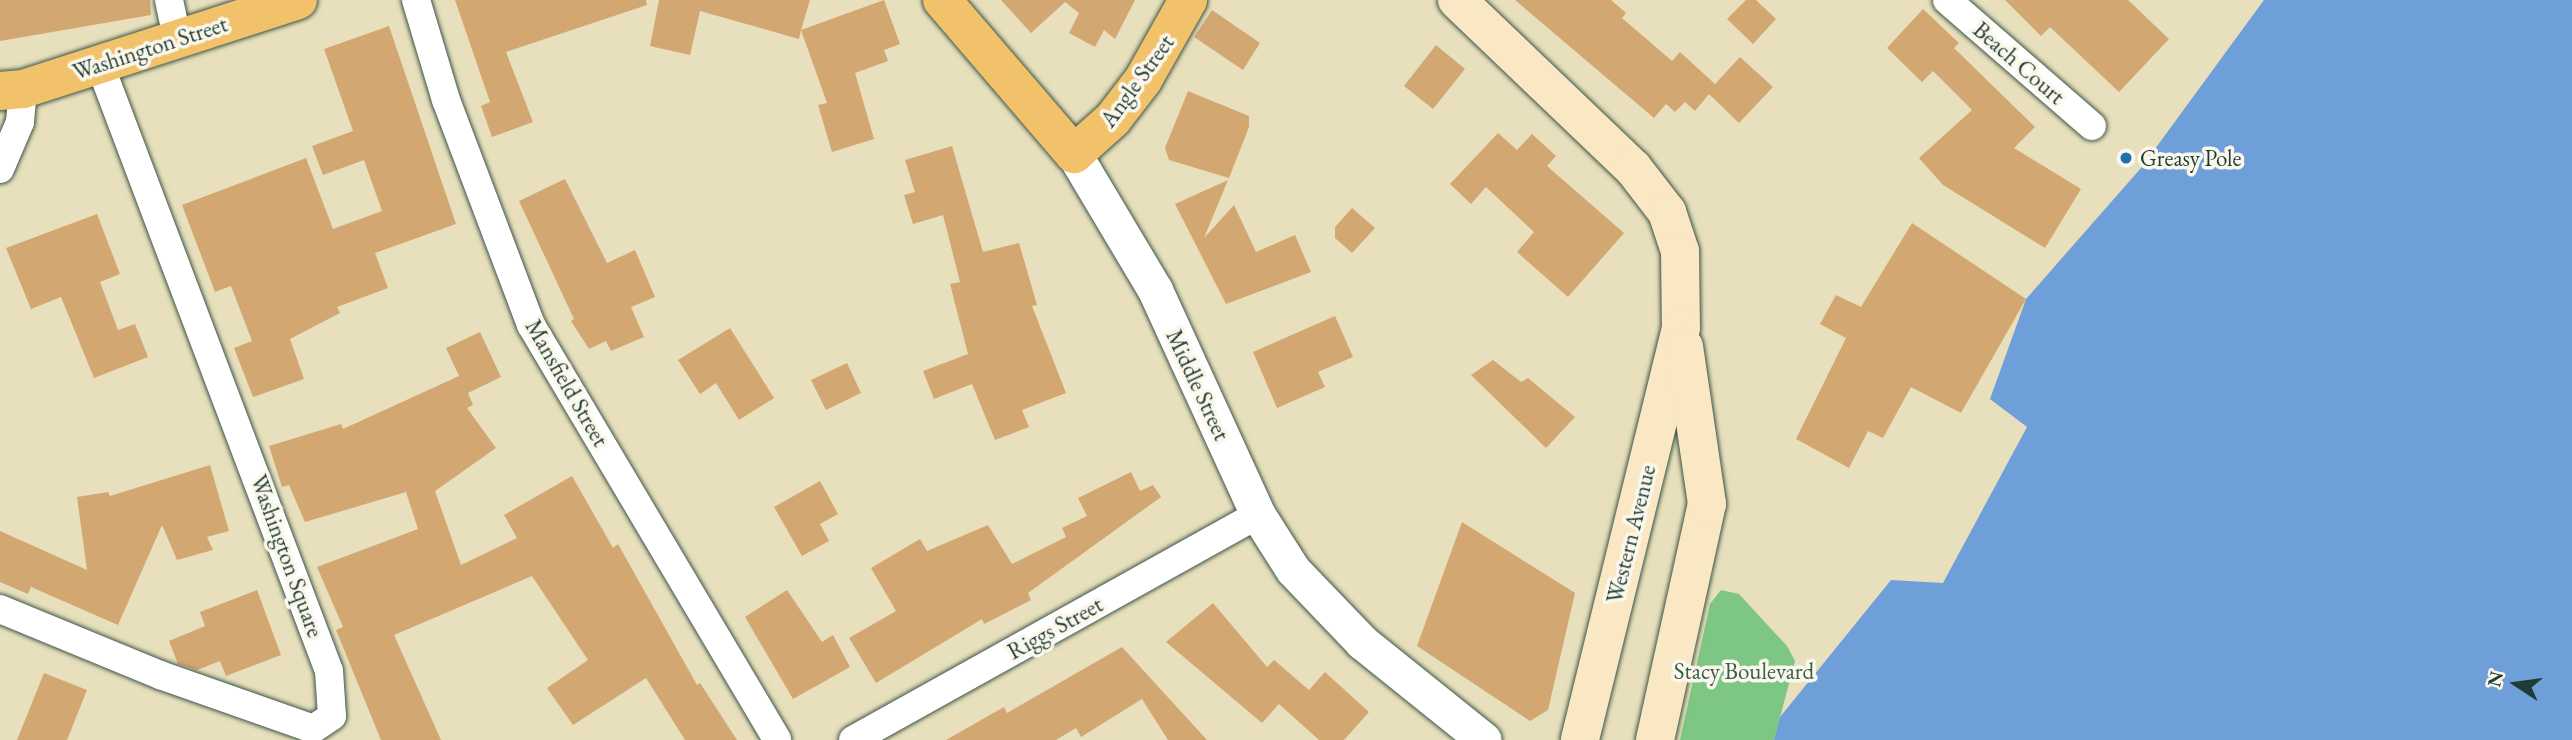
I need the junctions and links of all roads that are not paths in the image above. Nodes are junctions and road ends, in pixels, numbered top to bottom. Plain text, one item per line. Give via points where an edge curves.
1 (169, 0) edge
2 (298, 0) edge
3 (416, 0) edge
4 (942, 0) edge
5 (1188, 0) edge
6 (1457, 0) edge
7 (1947, 0) edge
8 (177, 38) junction
9 (100, 65) junction
10 (11, 90) edge
11 (2092, 126) dead end
12 (1074, 154) junction
13 (0, 169) edge
14 (1681, 328) junction
15 (1258, 515) junction
16 (0, 609) edge
17 (777, 740) edge
18 (853, 740) edge
19 (1484, 740) edge
20 (1580, 740) edge
21 (1655, 740) edge

1 - 8 street
2 - 8 main road, Washington Street
3 - 17 street, Mansfield Street via 446,100 531,325
4 - 12 main road, Middle Street
5 - 12 main road, Angle Street via 1143,80 1114,119
6 - 14 main road, Western Avenue via 1655,194 1679,251
7 - 11 street, Beach Court
8 - 9 main road, Washington Street
9 - 10 main road, Washington Street
9 - 16 street, Washington Square via 325,659 332,716 313,729 160,675
10 - 13 street via 20,122
12 - 15 street, Middle Street via 1155,290
14 - 20 main road, Western Avenue
14 - 21 main road, Western Avenue via 1707,504
15 - 18 street, Riggs Street
15 - 19 street, Middle Street via 1293,570 1325,607

